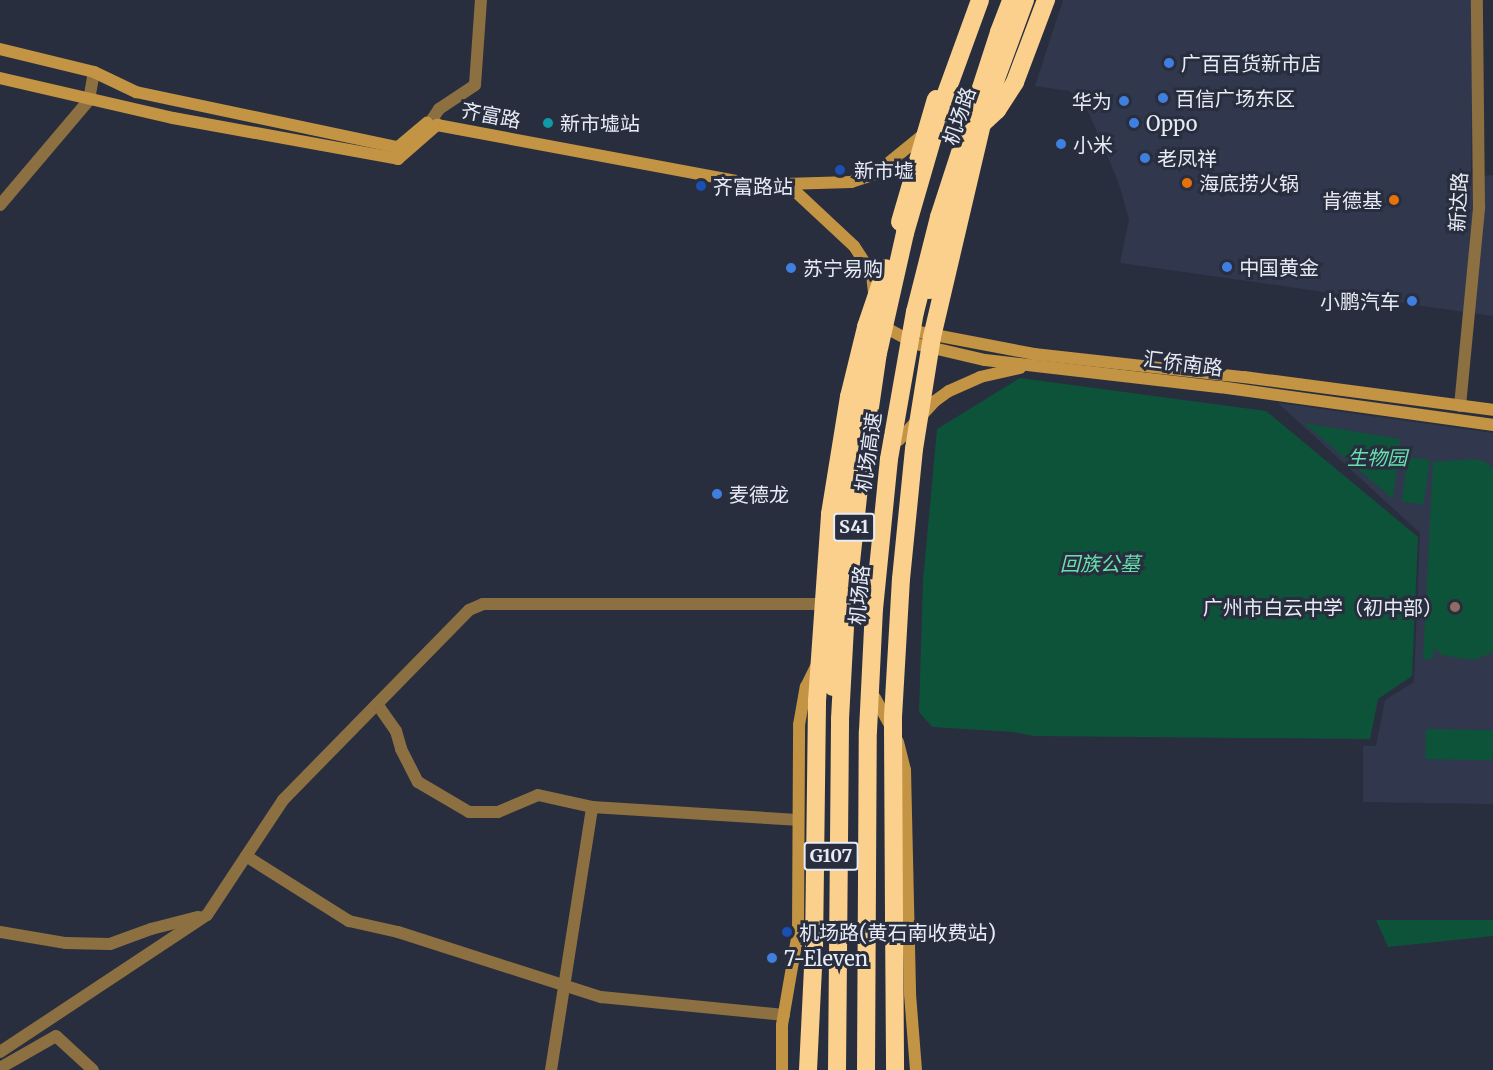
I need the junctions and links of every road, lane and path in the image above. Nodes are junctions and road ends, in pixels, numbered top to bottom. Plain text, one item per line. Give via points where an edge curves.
1 (481, 0) edge
2 (972, 0) edge
3 (980, 0) edge
4 (1011, 0) edge
5 (1025, 0) edge
6 (1046, 0) edge
7 (1477, 0) edge
8 (999, 32) junction
9 (0, 49) edge
10 (94, 72) junction
11 (0, 78) edge
12 (944, 99) junction
13 (88, 100) junction
14 (436, 121) junction
15 (978, 129) junction
16 (924, 134) junction
17 (0, 205) edge
18 (876, 321) junction
19 (918, 338) junction
20 (869, 357) junction
21 (1029, 366) junction
22 (1422, 401) junction
23 (1460, 406) junction
24 (1493, 410) edge
25 (1421, 415) junction
26 (1493, 425) edge
27 (899, 440) junction
28 (837, 604) junction
29 (835, 642) junction
30 (875, 698) junction
31 (377, 704) junction
32 (592, 807) junction
33 (798, 820) junction
34 (246, 856) junction
35 (207, 915) junction
36 (0, 932) edge
37 (564, 985) junction
38 (784, 1015) junction
39 (0, 1052) edge
40 (0, 1068) edge
41 (93, 1070) edge
42 (551, 1070) edge
43 (782, 1070) edge
44 (808, 1070) edge
45 (831, 1070) edge
46 (837, 1070) edge
47 (866, 1070) edge
48 (871, 1070) edge
49 (895, 1070) edge
50 (916, 1070) edge

1 - 14 street via 475,85 439,109
2 - 16 highway, 机场路
3 - 12 highway, 机场高速 / S41, bridge
4 - 8 highway, 机场高速 / S41
5 - 15 highway, 机场路
6 - 15 highway via 1015,82 997,110
7 - 23 street, 新达路 via 1479,207
8 - 47 highway, 机场高速 / S41, bridge via 939,217 913,323 889,459 869,690
8 - 49 highway, bridge via 981,132 932,338 914,449 893,717
9 - 10 main road, 齐富路
10 - 13 street
10 - 14 main road, 齐富路 via 136,92 398,147
11 - 13 main road, 齐富路
12 - 44 highway, bridge via 864,334 834,477 817,700 814,949
12 - 46 highway, 机场高速 / S41, bridge via 918,183 885,317 854,523 838,765
13 - 14 main road, 齐富路 via 398,159
13 - 17 street
14 - 16 main road, 齐富路 via 795,185 851,182 875,174
14 - 20 main road, 齐富路 via 796,192 845,235 872,274 875,285 868,331
15 - 19 highway, 机场路 via 949,219
16 - 18 highway, 机场路
18 - 19 main road, 汇侨南路 via 885,329
18 - 20 highway, 机场路
19 - 21 main road, 汇侨南路 via 951,354
19 - 22 main road, 汇侨南路
19 - 27 highway, 机场路
20 - 28 highway, 机场路 via 847,481
21 - 25 main road, 汇侨南路
21 - 27 main road via 980,377 949,392 935,401
22 - 23 main road, 汇侨南路
22 - 25 street
23 - 24 main road, 汇侨南路
25 - 26 main road, 汇侨南路
27 - 30 highway, 机场路 via 887,535
28 - 29 highway, 机场路
28 - 31 street via 483,604 469,610
29 - 33 main road via 812,672 801,703
29 - 45 highway, 机场路 / G107
30 - 48 highway, 机场路 / G107
30 - 50 main road via 898,741 905,770 910,994
31 - 32 street via 396,731 418,782 469,812 498,812 538,795
31 - 34 street via 283,800
32 - 33 street
32 - 37 street
33 - 38 main road via 798,932
34 - 35 street
34 - 37 street via 349,921 398,932
35 - 36 street via 151,928 110,944 66,943
35 - 39 street
37 - 38 street via 601,997
37 - 42 street
38 - 43 main road
40 - 41 street via 56,1036

